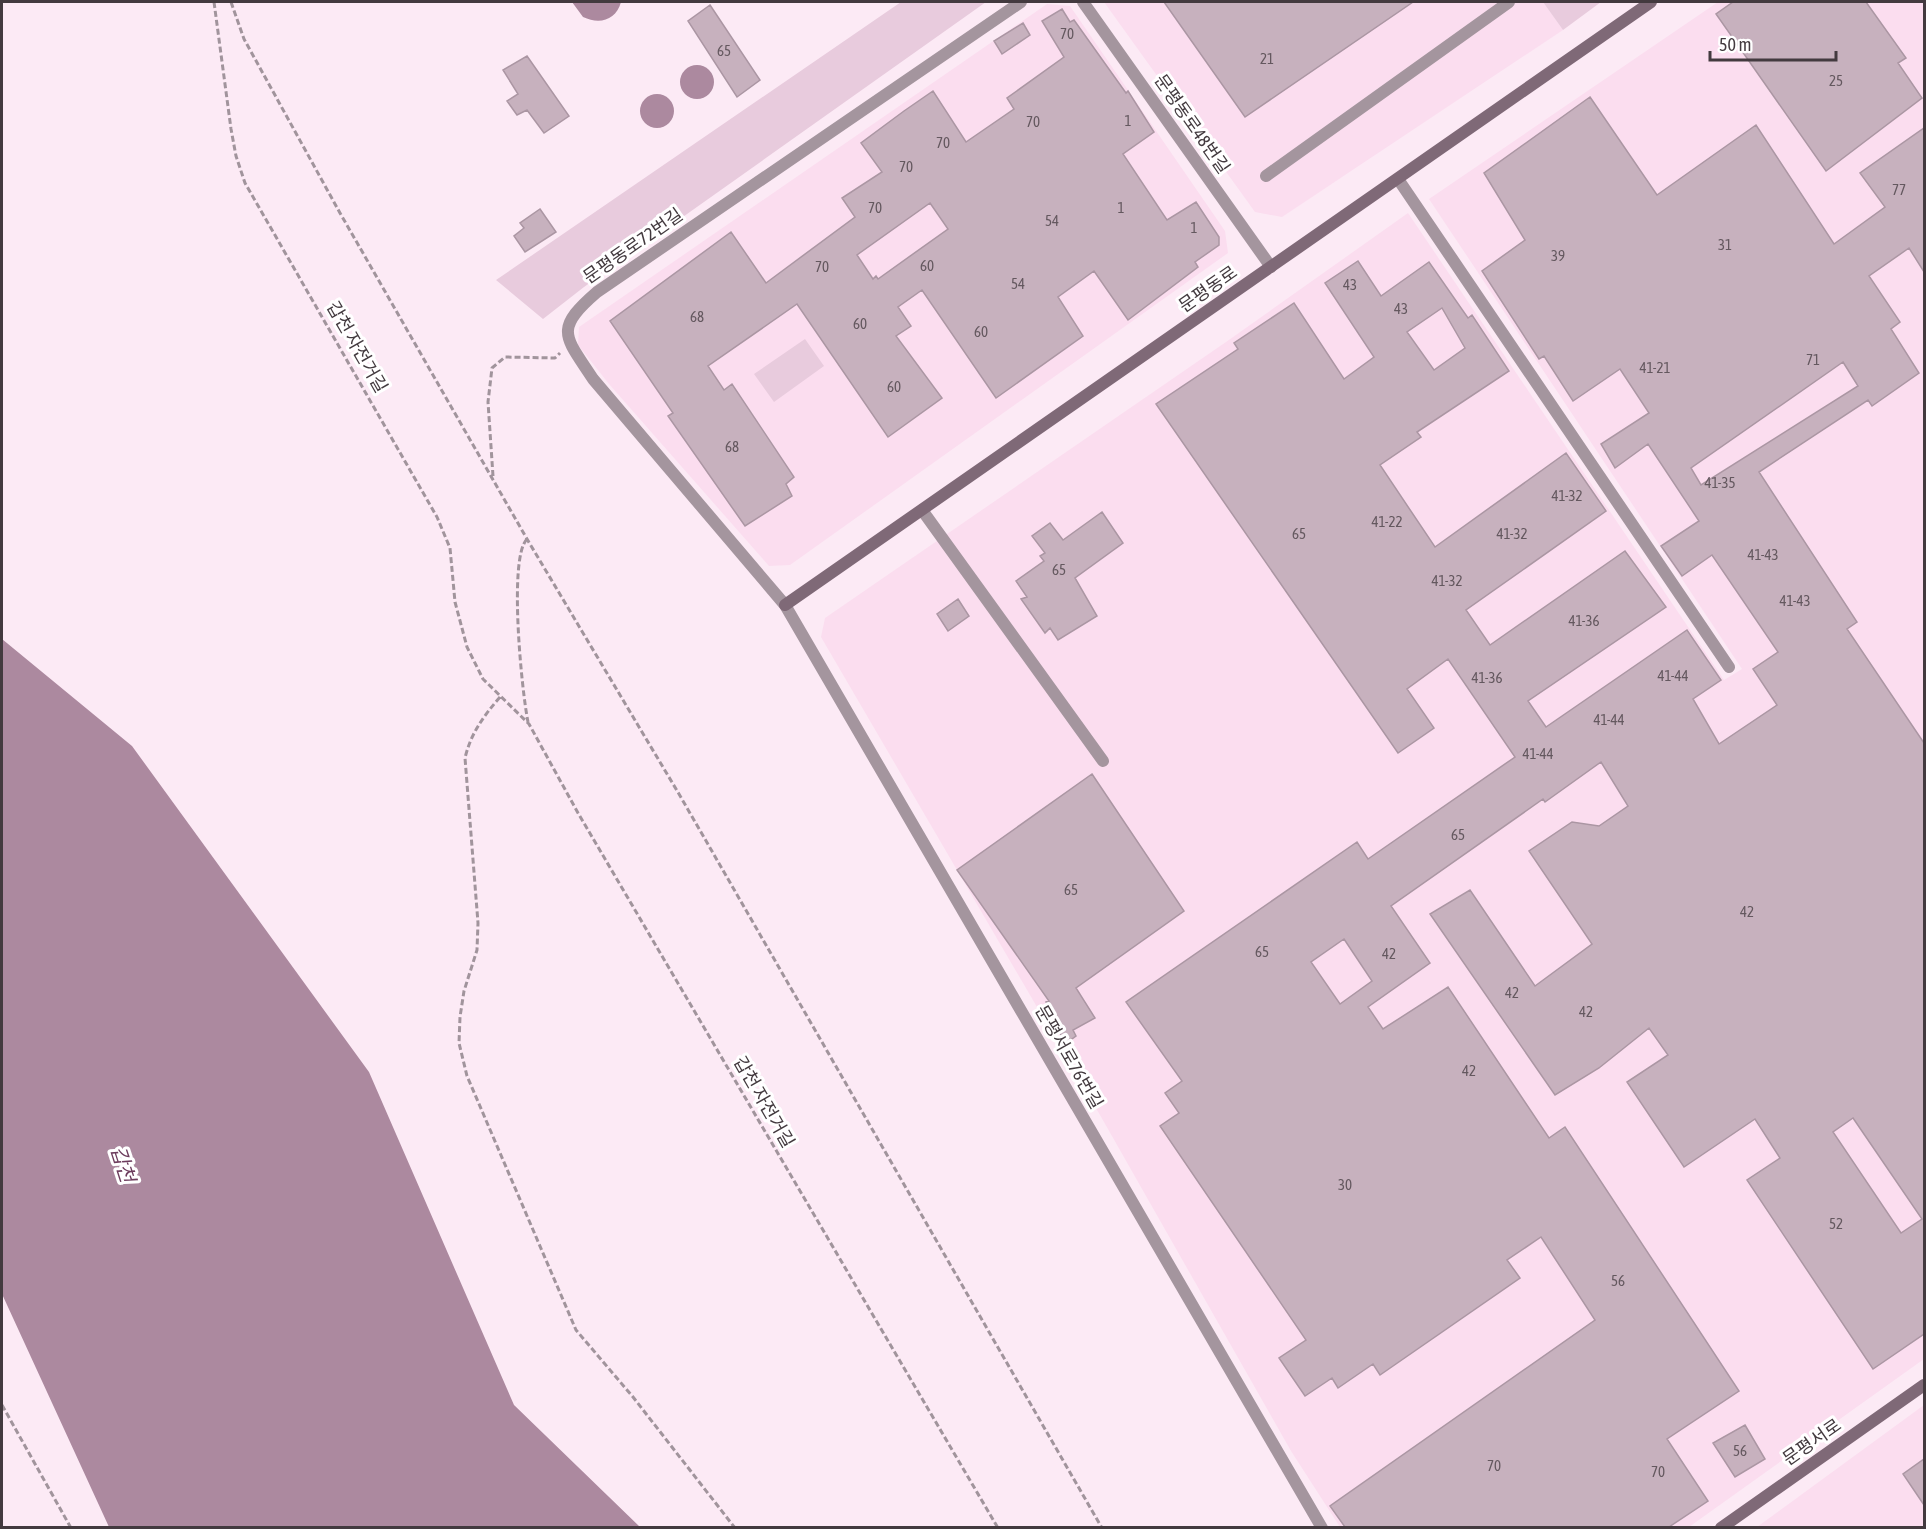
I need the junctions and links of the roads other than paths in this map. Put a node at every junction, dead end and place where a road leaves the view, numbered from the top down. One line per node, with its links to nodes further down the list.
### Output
1 (1022, 2): 9 (street, 문평동로72번길)
2 (1083, 2): 7 (street, 문평동로48번길)
3 (1509, 2): 5 (street)
4 (1652, 2): 6 (main road, 문평동로)
5 (1266, 176)
6 (1398, 179): 7 (main road, 문평동로); 10 (street)
7 (1271, 267): 8 (main road, 문평동로)
8 (922, 510): 9 (main road, 문평동로); 11 (street)
9 (785, 605): 13 (street, 문평서로76번길)
10 (1729, 667)
11 (1103, 761)
12 (1924, 1385): 14 (main road, 문평서로)
13 (1322, 1527)
14 (1721, 1527)

